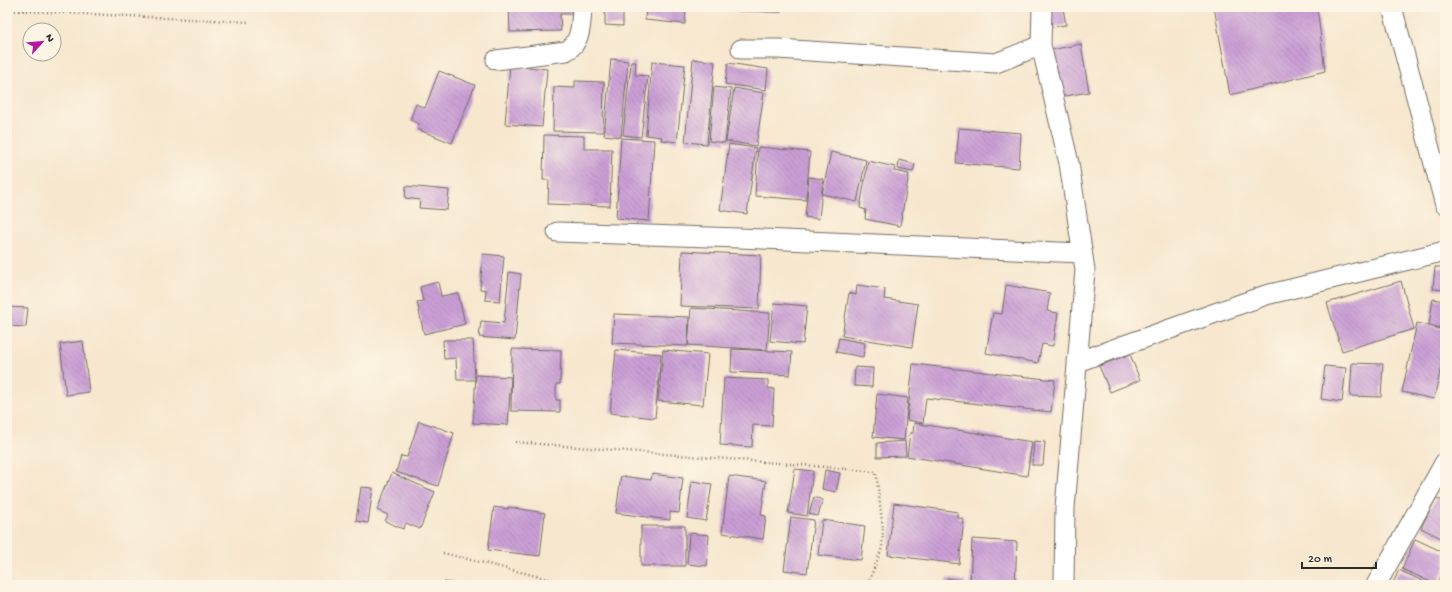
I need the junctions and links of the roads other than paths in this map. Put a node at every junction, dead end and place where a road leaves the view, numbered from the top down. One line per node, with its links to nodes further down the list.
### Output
1 (582, 7): 6 (street)
2 (1042, 7): 4 (street)
3 (1392, 7): 7 (street)
4 (1041, 45): 5 (street); 10 (street)
5 (741, 49)
6 (496, 60)
7 (1445, 205)
8 (557, 232): 10 (street)
9 (1445, 251): 11 (street)
10 (1082, 253): 11 (street)
11 (1077, 362): 13 (street)
12 (1445, 462): 14 (street)
13 (1064, 585)
14 (1376, 585)

